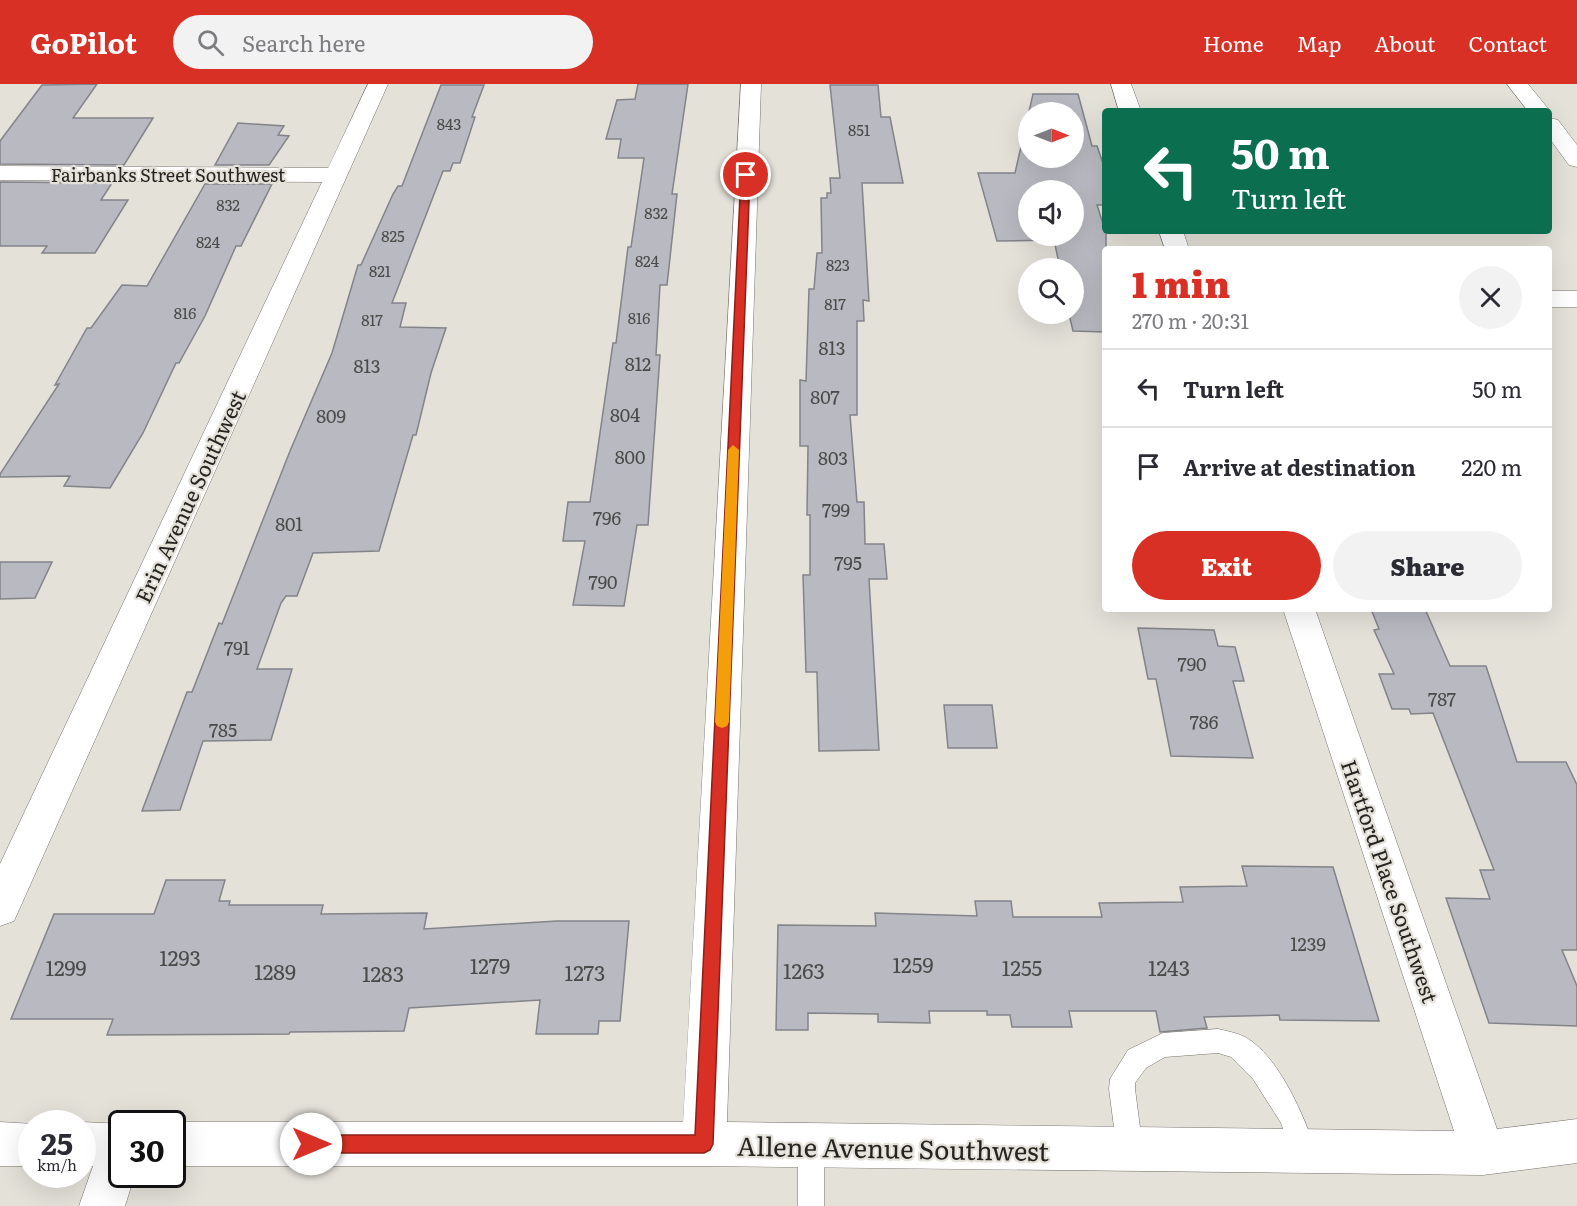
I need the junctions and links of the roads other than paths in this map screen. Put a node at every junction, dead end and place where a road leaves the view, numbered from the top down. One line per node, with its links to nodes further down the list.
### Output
1 (378, 84): 10 (street, Erin Avenue Southwest)
2 (751, 84): 19 (street)
3 (1121, 84): 5 (street)
4 (1517, 84): 6 (street)
5 (1129, 108)
6 (1537, 108)
7 (1552, 128): 8 (street)
8 (1577, 160)
9 (0, 173): 10 (street, Fairbanks Street Southwest)
10 (336, 175): 14 (street, Erin Avenue Southwest)
11 (1552, 299): 12 (street)
12 (1577, 299)
13 (1300, 612): 23 (street, Hartford Place Southwest)
14 (0, 907)
15 (1577, 1141): 23 (street, Allene Avenue Southwest)
16 (0, 1144): 17 (street)
17 (18, 1144)
18 (186, 1144): 19 (street, Allene Avenue Southwest)
19 (704, 1144): 20 (street, Allene Avenue Southwest)
20 (812, 1146): 21 (street, Allene Avenue Southwest); 26 (lane)
21 (1130, 1149): 22 (street, Allene Avenue Southwest); 22 (lane)
22 (1304, 1151): 23 (street, Allene Avenue Southwest)
23 (1483, 1153)
24 (108, 1188): 25 (street)
25 (102, 1206)
26 (811, 1206)

